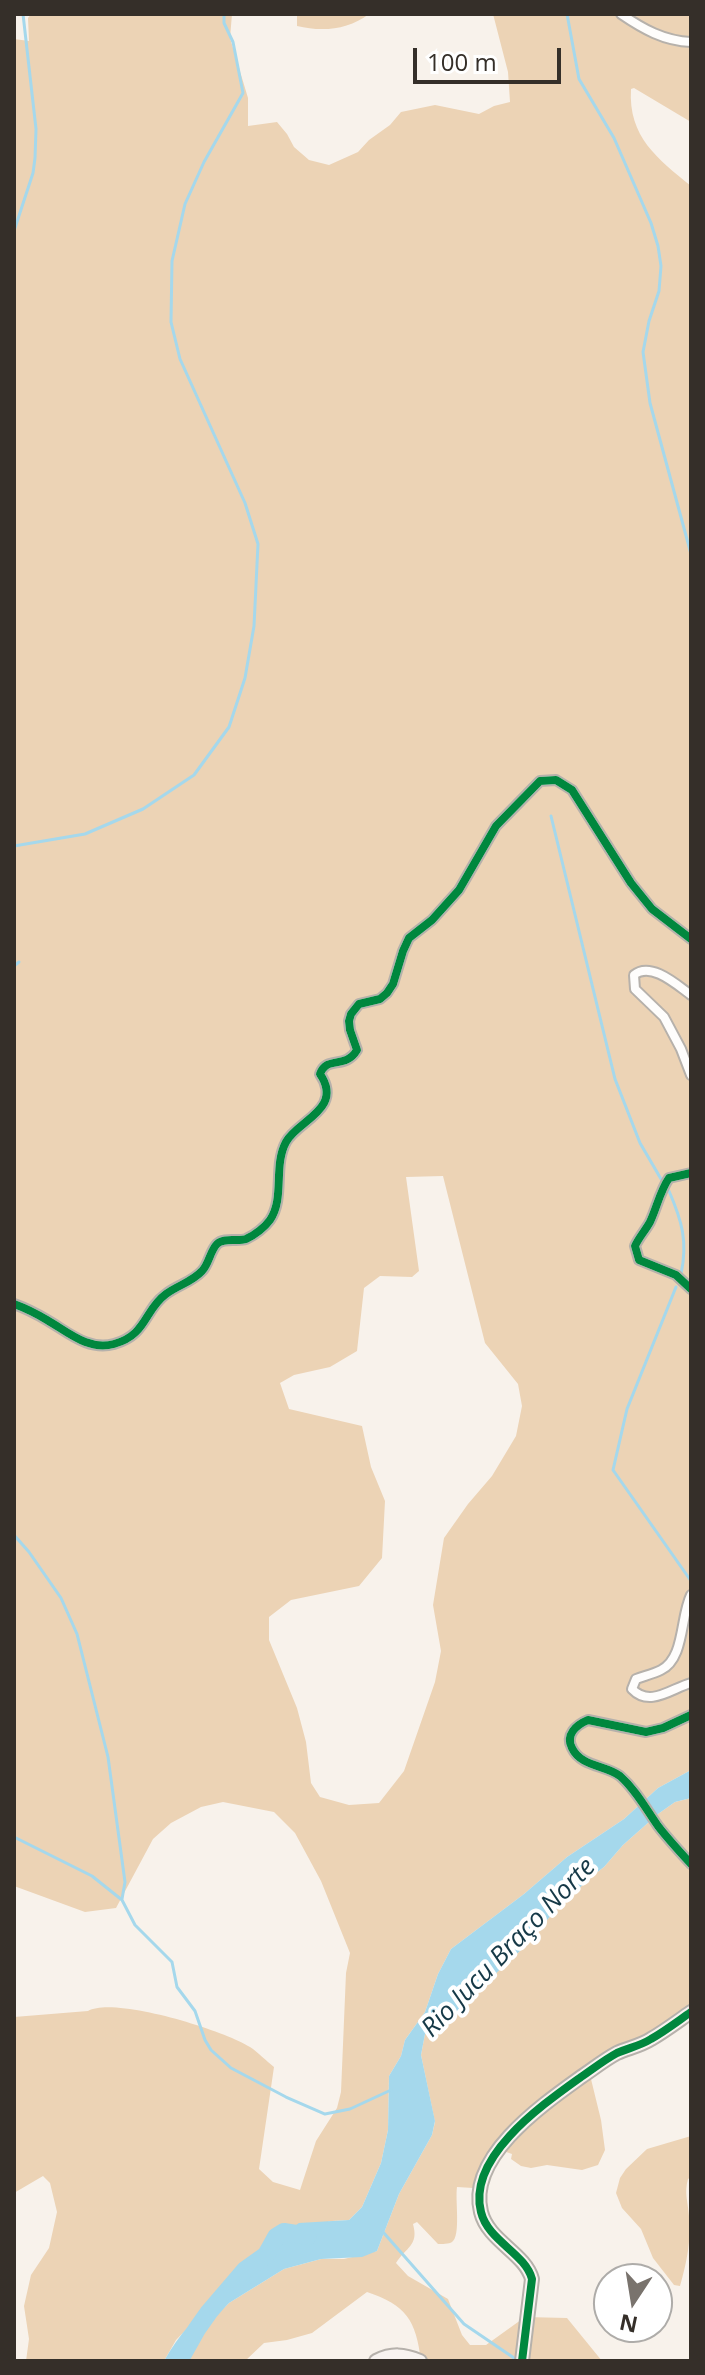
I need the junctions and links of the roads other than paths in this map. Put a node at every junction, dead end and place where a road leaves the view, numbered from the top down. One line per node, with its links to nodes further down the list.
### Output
1 (621, 14): 2 (street)
2 (691, 42)
3 (691, 939): 8 (street)
4 (691, 995): 5 (street)
5 (691, 1075)
6 (691, 1173): 7 (street)
7 (691, 1289)
8 (14, 1304)
9 (691, 1595): 10 (street)
10 (691, 1683)
11 (691, 1715): 12 (street)
12 (691, 1864)
13 (691, 2012): 16 (street)
14 (376, 2361): 15 (street)
15 (420, 2361)
16 (522, 2361)

